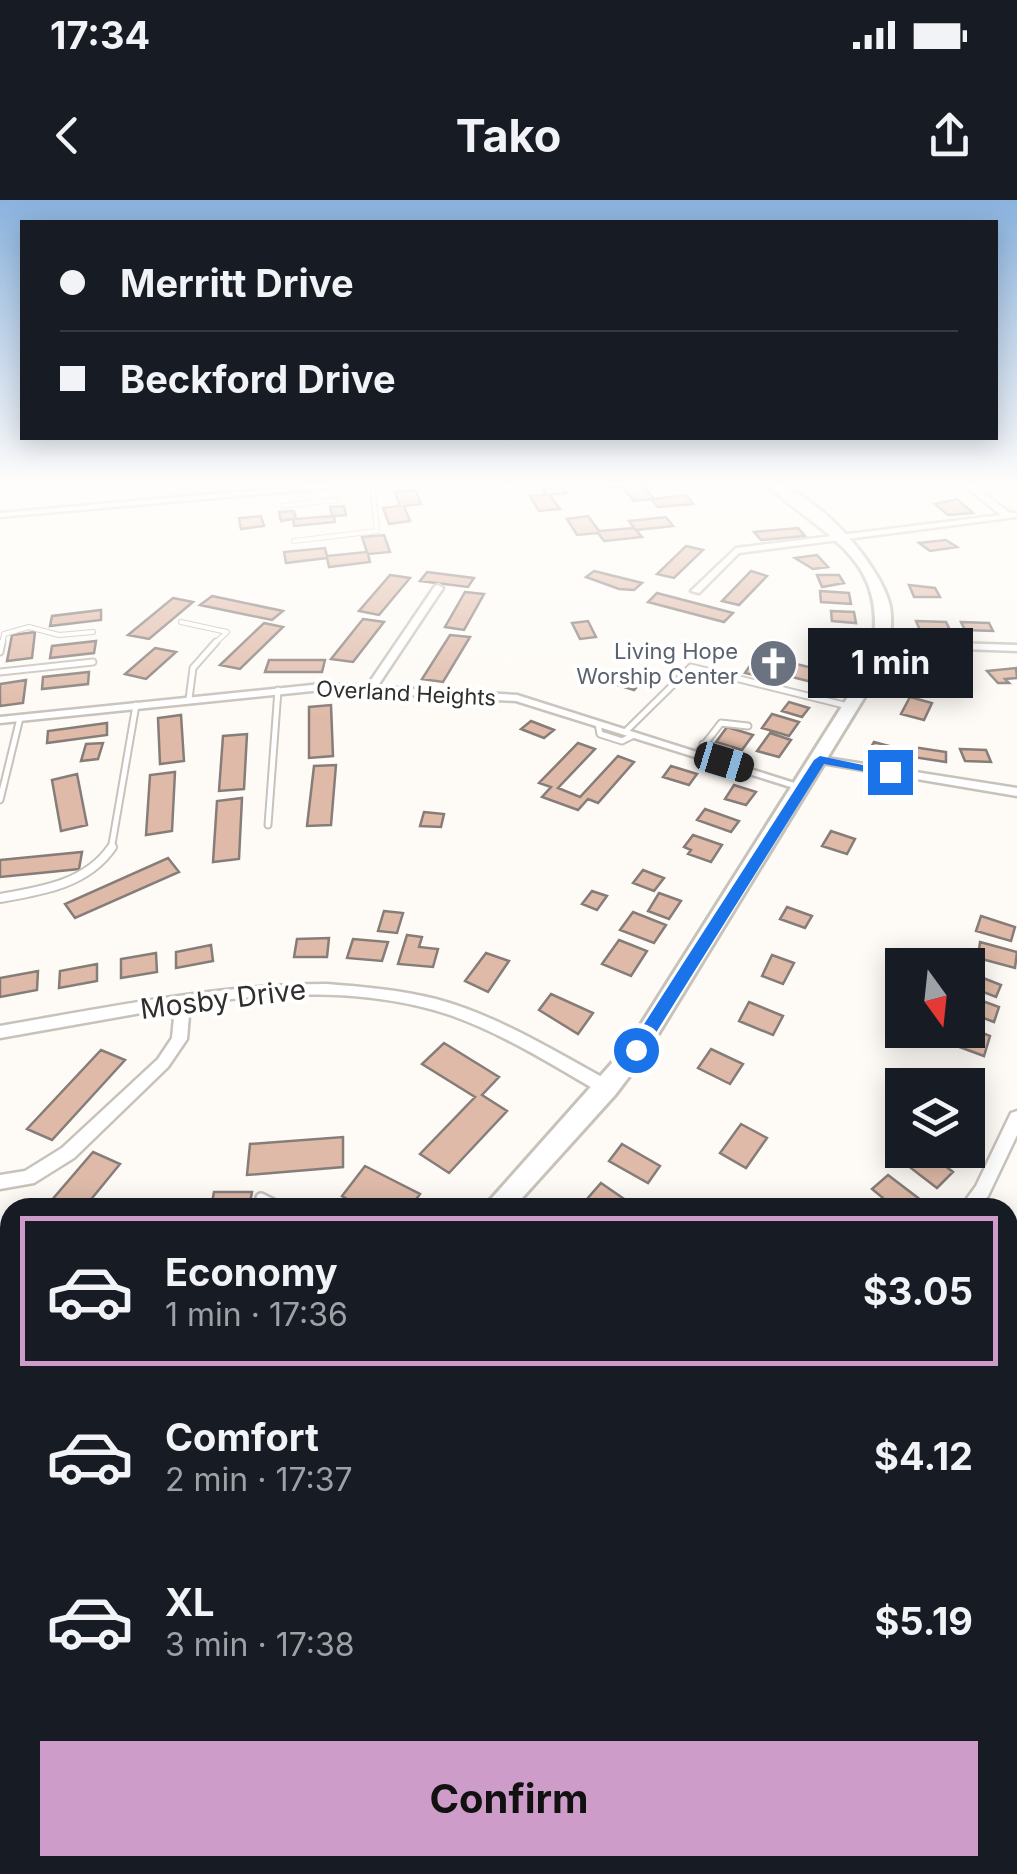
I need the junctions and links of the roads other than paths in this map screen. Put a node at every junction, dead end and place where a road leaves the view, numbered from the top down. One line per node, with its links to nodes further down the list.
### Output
1 (726, 561): 4 (street)
2 (860, 561): 7 (main road)
3 (438, 588): 13 (street)
4 (696, 591)
5 (181, 622): 14 (lane)
6 (93, 632): 9 (lane)
7 (884, 644): 8 (street); 16 (main road)
8 (1017, 648)
9 (0, 652)
10 (93, 662): 11 (lane)
11 (0, 672)
12 (278, 690): 13 (street, Overland Heights); 14 (street, Overland Heights); 26 (lane)
13 (370, 690): 20 (street, Overland Heights)
14 (190, 699): 15 (street, Overland Heights)
15 (136, 705): 17 (street, Overland Heights); 27 (lane)
16 (853, 707): 20 (lane); 22 (main road)
17 (20, 718): 18 (street, Overland Heights); 25 (lane)
18 (0, 720)
19 (748, 726): 21 (lane)
20 (630, 734): 21 (street, Overland Heights)
21 (700, 749): 23 (street, Overland Heights)
22 (820, 760): 23 (main road); 24 (street)
23 (800, 786): 30 (main road)
24 (1017, 792)
25 (0, 800)
26 (268, 825)
27 (0, 898)
28 (183, 1002): 29 (street, Mosby Drive); 30 (street, Mosby Drive); 32 (street)
29 (0, 1032)
30 (607, 1088): 33 (main road)
31 (1017, 1118): 34 (street)
32 (0, 1182)
33 (505, 1198)
34 (976, 1198)

